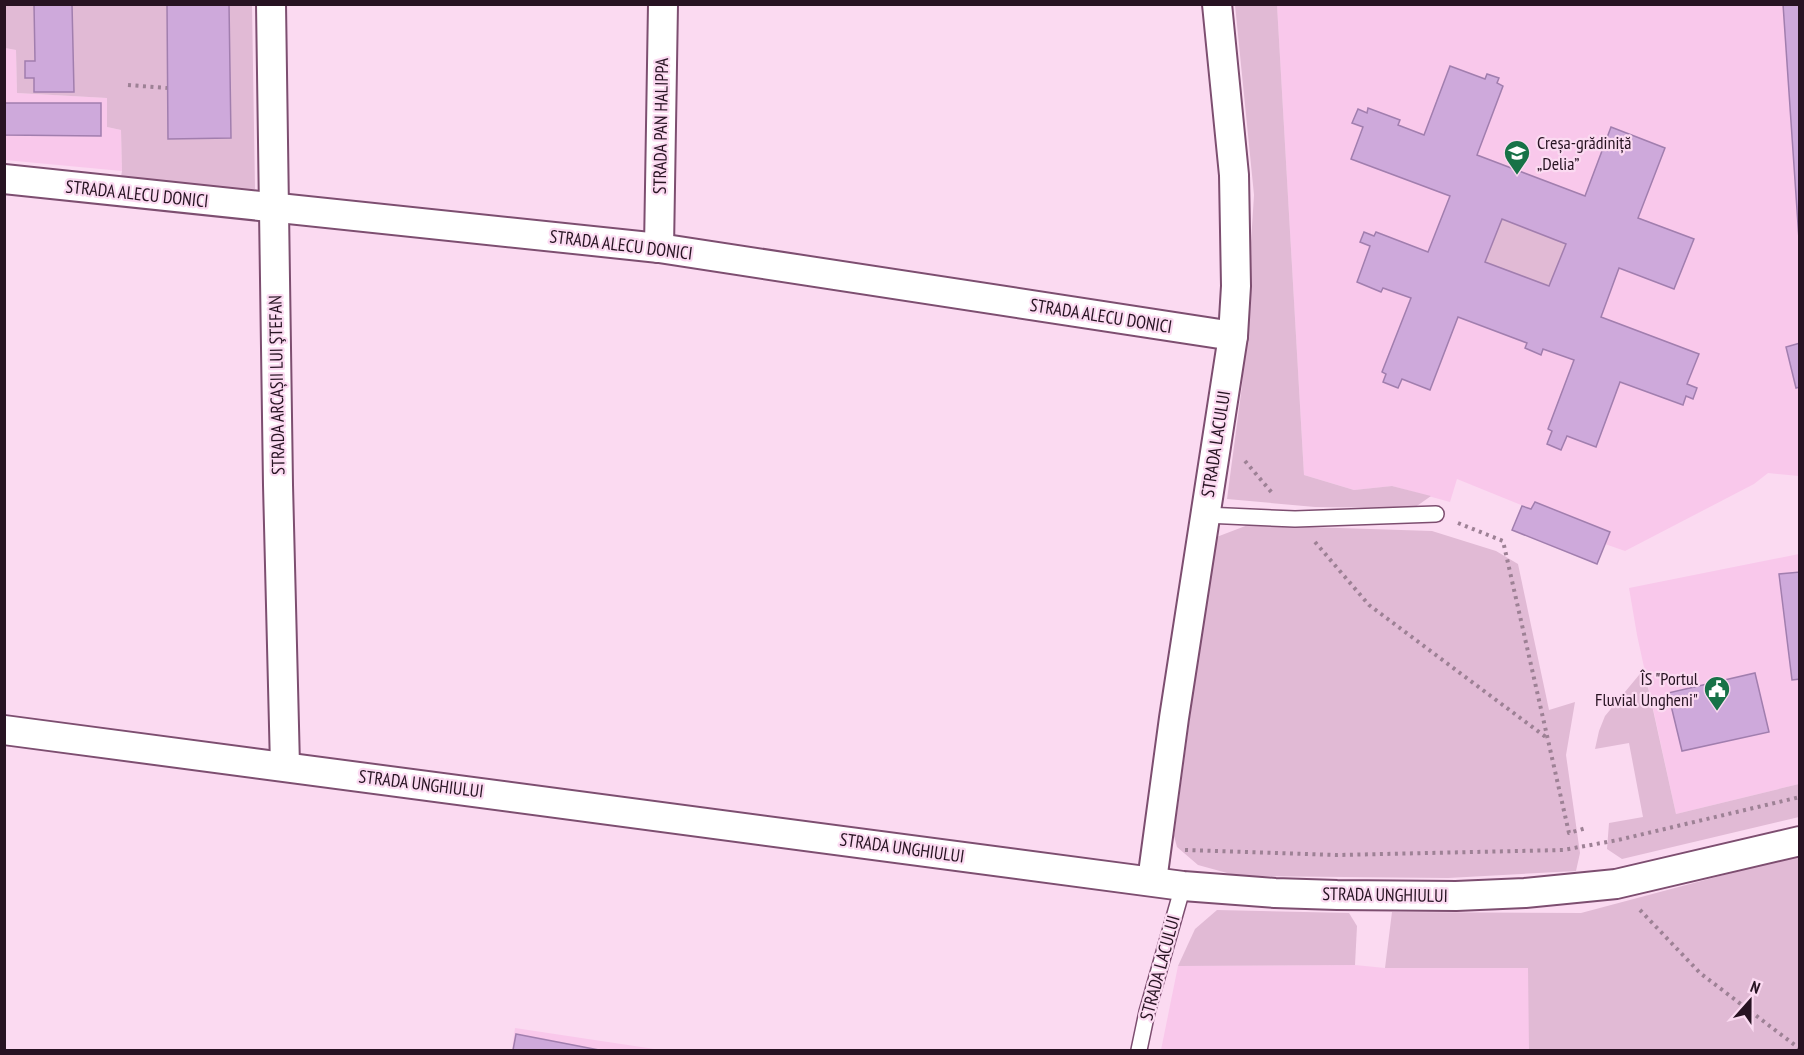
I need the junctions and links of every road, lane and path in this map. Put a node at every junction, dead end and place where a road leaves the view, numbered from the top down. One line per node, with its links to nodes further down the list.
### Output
1 (271, 4): 7 (street, STRADA ARCAȘII LUI ŞTEFAN)
2 (663, 4): 8 (street, STRADA PAN HALIPPA)
3 (1217, 4): 9 (street, STRADA LACULUI)
4 (128, 86): 5 (path)
5 (167, 88)
6 (4, 179): 7 (street, STRADA ALECU DONICI)
7 (274, 207): 8 (street, STRADA ALECU DONICI); 16 (street, STRADA ARCAȘII LUI ŞTEFAN)
8 (659, 248): 9 (street, STRADA ALECU DONICI)
9 (1233, 336): 10 (street, STRADA LACULUI)
10 (1219, 430): 12 (street, STRADA LACULUI); 13 (path)
11 (1436, 514): 13 (lane); 15 (path)
12 (1205, 515): 13 (lane); 20 (street, STRADA LACULUI)
13 (1295, 519): 15 (path)
14 (4, 730): 16 (street, STRADA UNGHIULUI)
15 (1547, 738): 18 (path)
16 (285, 766): 21 (street, STRADA UNGHIULUI)
17 (1800, 797): 20 (path)
18 (1586, 828)
19 (1800, 841): 22 (street, STRADA UNGHIULUI)
20 (1155, 850): 21 (street, STRADA LACULUI)
21 (1152, 881): 23 (street, STRADA UNGHIULUI)
22 (1616, 884): 23 (street, STRADA UNGHIULUI); 24 (path)
23 (1183, 886): 25 (lane, STRADA LACULUI)
24 (1800, 1049)
25 (1139, 1050)

